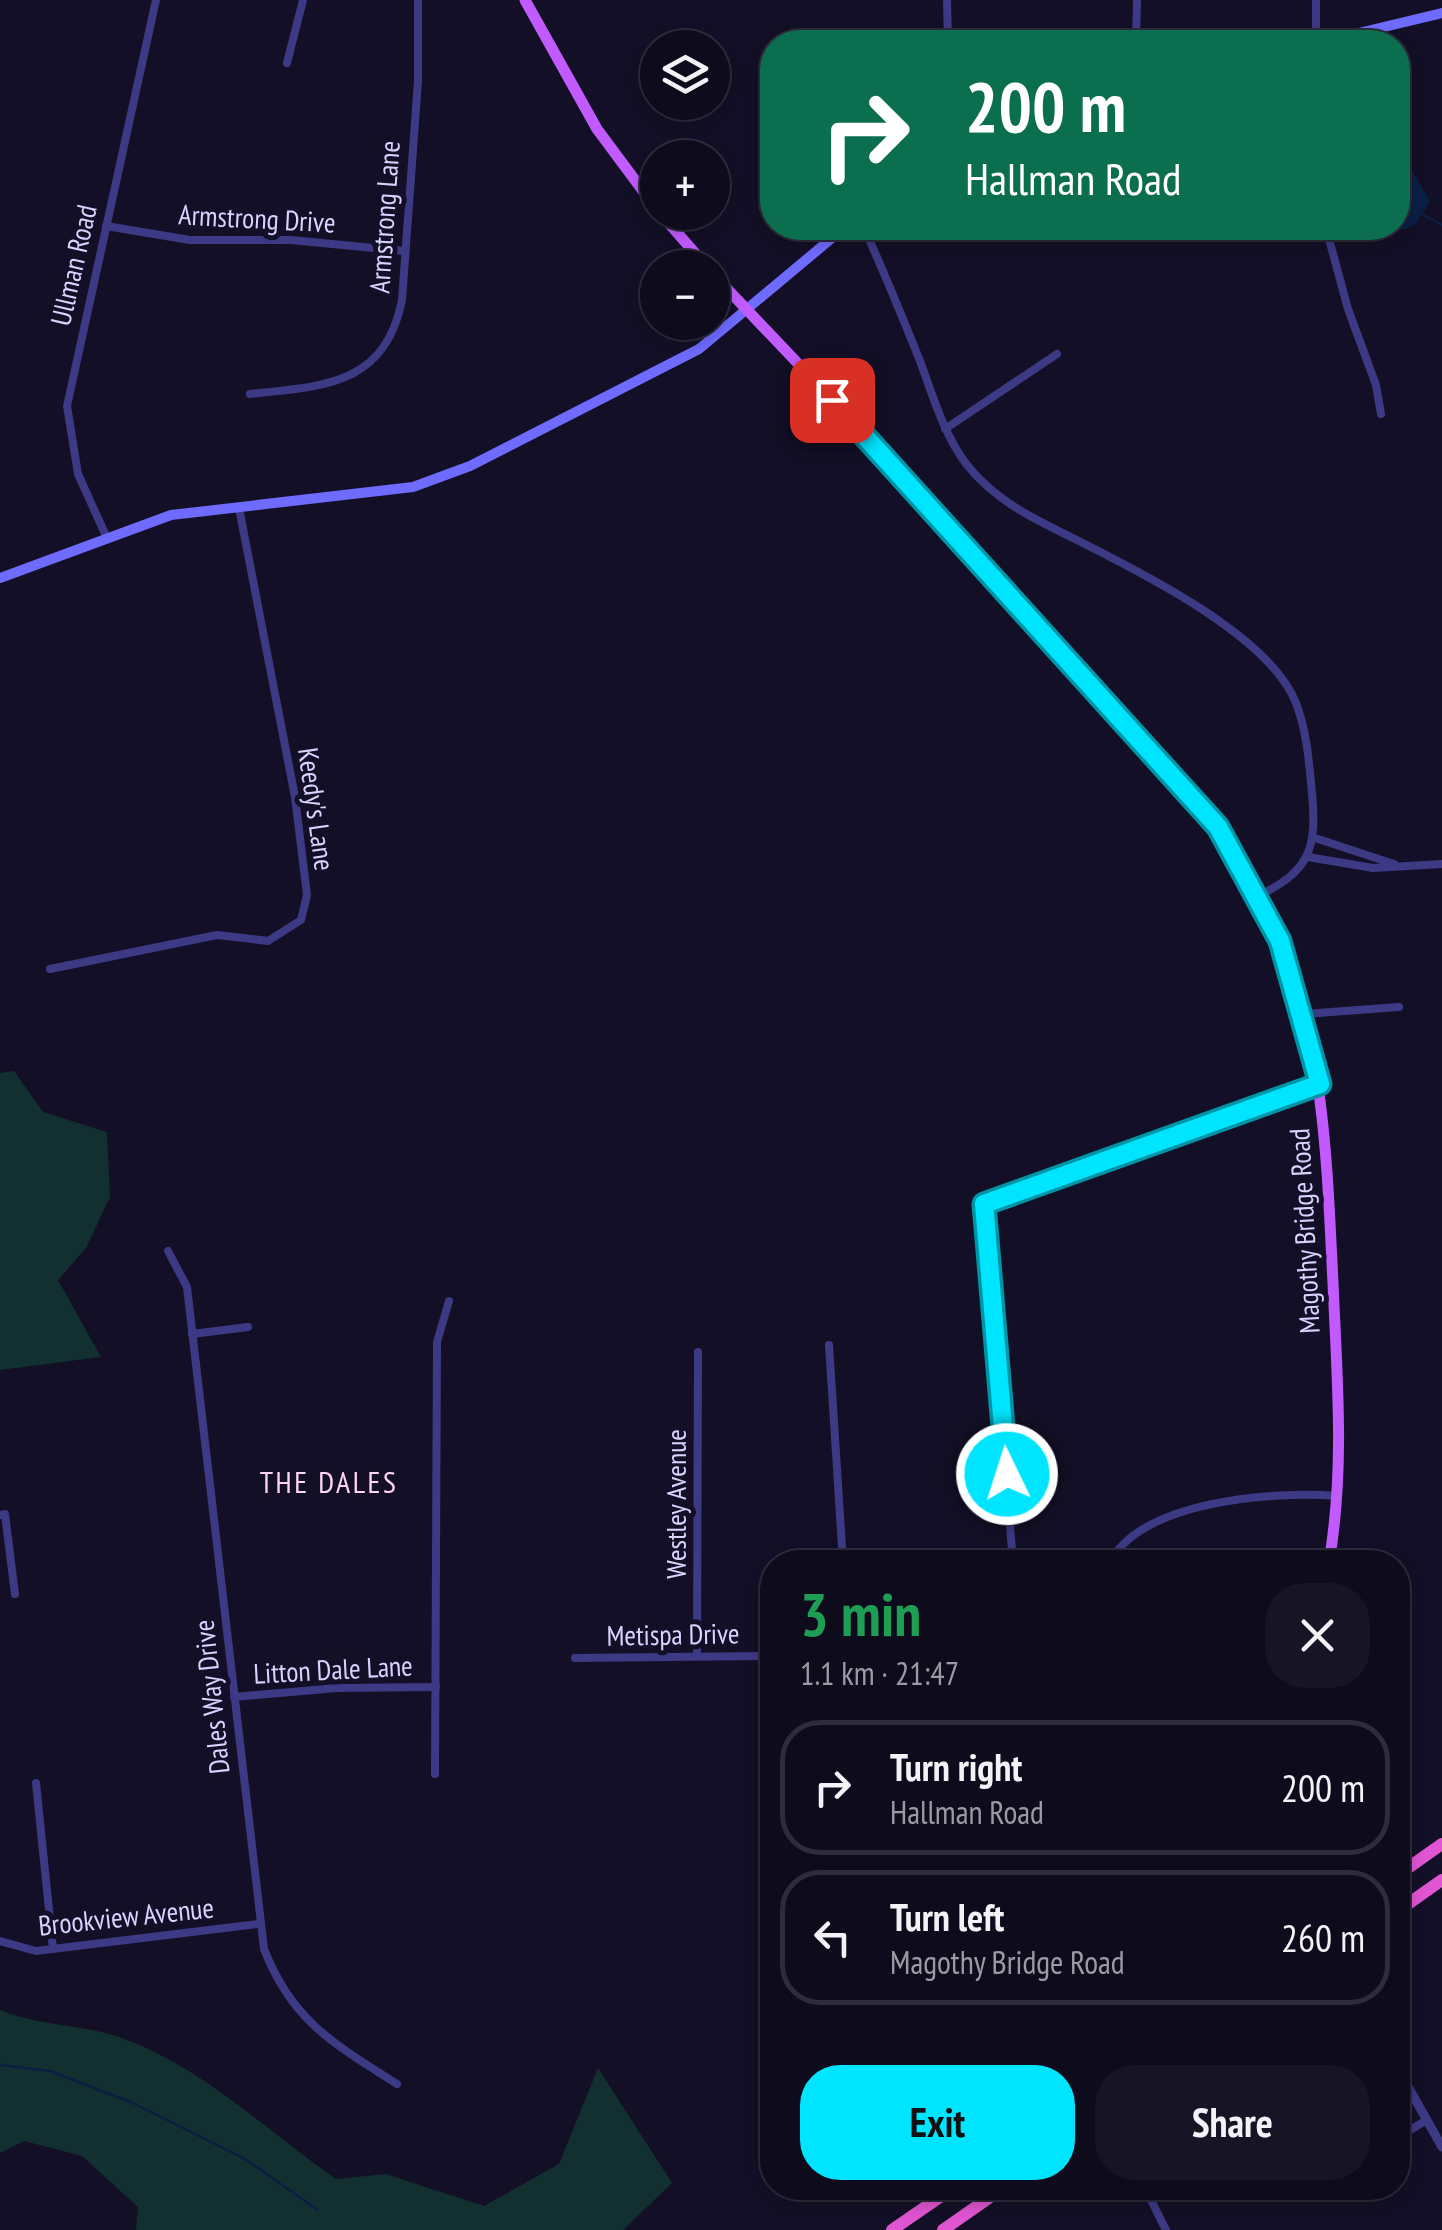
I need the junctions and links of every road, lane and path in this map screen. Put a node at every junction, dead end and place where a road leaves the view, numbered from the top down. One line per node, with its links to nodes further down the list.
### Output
1 (156, 0): 15 (street, Ullman Road)
2 (304, 0): 13 (street)
3 (418, 0): 20 (street, Armstrong Lane)
4 (525, 0): 14 (main road, Magothy Bridge Road)
5 (947, 0): 9 (street)
6 (1137, 0): 10 (street)
7 (1316, 0): 11 (street)
8 (1442, 12): 12 (main road)
9 (948, 30)
10 (1136, 30)
11 (1318, 30)
12 (1368, 30)
13 (287, 63)
14 (640, 186)
15 (106, 226): 20 (street, Armstrong Drive); 29 (street, Ullman Road)
16 (674, 230): 21 (main road, Magothy Bridge Road)
17 (830, 240): 23 (main road)
18 (869, 240): 27 (street)
19 (1329, 240): 26 (street)
20 (406, 250): 25 (street, Armstrong Lane)
21 (692, 250)
22 (730, 291): 23 (main road, Magothy Bridge Road)
23 (748, 310): 28 (main road); 35 (main road, Magothy Bridge Road)
24 (1057, 354): 27 (street)
25 (250, 394)
26 (1380, 414)
27 (946, 429): 31 (street)
28 (240, 508): 29 (main road); 36 (street, Keedy's Lane)
29 (106, 536): 30 (main road)
30 (0, 578)
31 (1312, 837): 32 (street); 34 (street)
32 (1308, 857): 34 (street); 35 (street)
33 (1442, 864): 34 (street)
34 (1399, 865)
35 (1258, 896): 38 (main road, Magothy Bridge Road)
36 (50, 969)
37 (1399, 1006): 38 (street)
38 (1304, 1014): 39 (main road, Magothy Bridge Road)
39 (1320, 1084): 46 (main road, Magothy Bridge Road); 49 (street)
40 (168, 1251): 43 (street, Dales Way Drive)
41 (450, 1301): 56 (street, Litton Dale Lane)
42 (248, 1328): 43 (street)
43 (192, 1334): 57 (street, Dales Way Drive)
44 (830, 1345): 48 (street)
45 (698, 1352): 53 (street, Westley Avenue)
46 (1338, 1496): 50 (street); 51 (main road, Magothy Bridge Road)
47 (2, 1515): 52 (street)
48 (842, 1550)
49 (1012, 1550)
50 (1120, 1550)
51 (1331, 1550)
52 (14, 1594)
53 (697, 1656): 54 (street, Metispa Drive); 55 (street, Metispa Drive)
54 (760, 1656)
55 (574, 1658)
56 (436, 1687): 57 (street, Litton Dale Lane); 58 (street, Litton Dale Lane)
57 (234, 1697): 64 (street, Dales Way Drive)
58 (435, 1774)
59 (36, 1783): 66 (street)
60 (1442, 1844): 61 (highway)
61 (1410, 1867)
62 (1442, 1880): 63 (highway)
63 (1410, 1903)
64 (258, 1924): 66 (street, Brookview Avenue); 67 (street, Dales Way Drive)
65 (0, 1941): 66 (street, Brookview Avenue)
66 (53, 1948)
67 (397, 2084)
68 (1410, 2090): 69 (street)
69 (1427, 2120): 70 (street); 71 (street)
70 (1410, 2130)
71 (1442, 2148)
72 (935, 2200): 75 (highway)
73 (986, 2200): 76 (highway)
74 (1151, 2200): 77 (street)
75 (892, 2230)
76 (943, 2230)
77 (1166, 2230)

